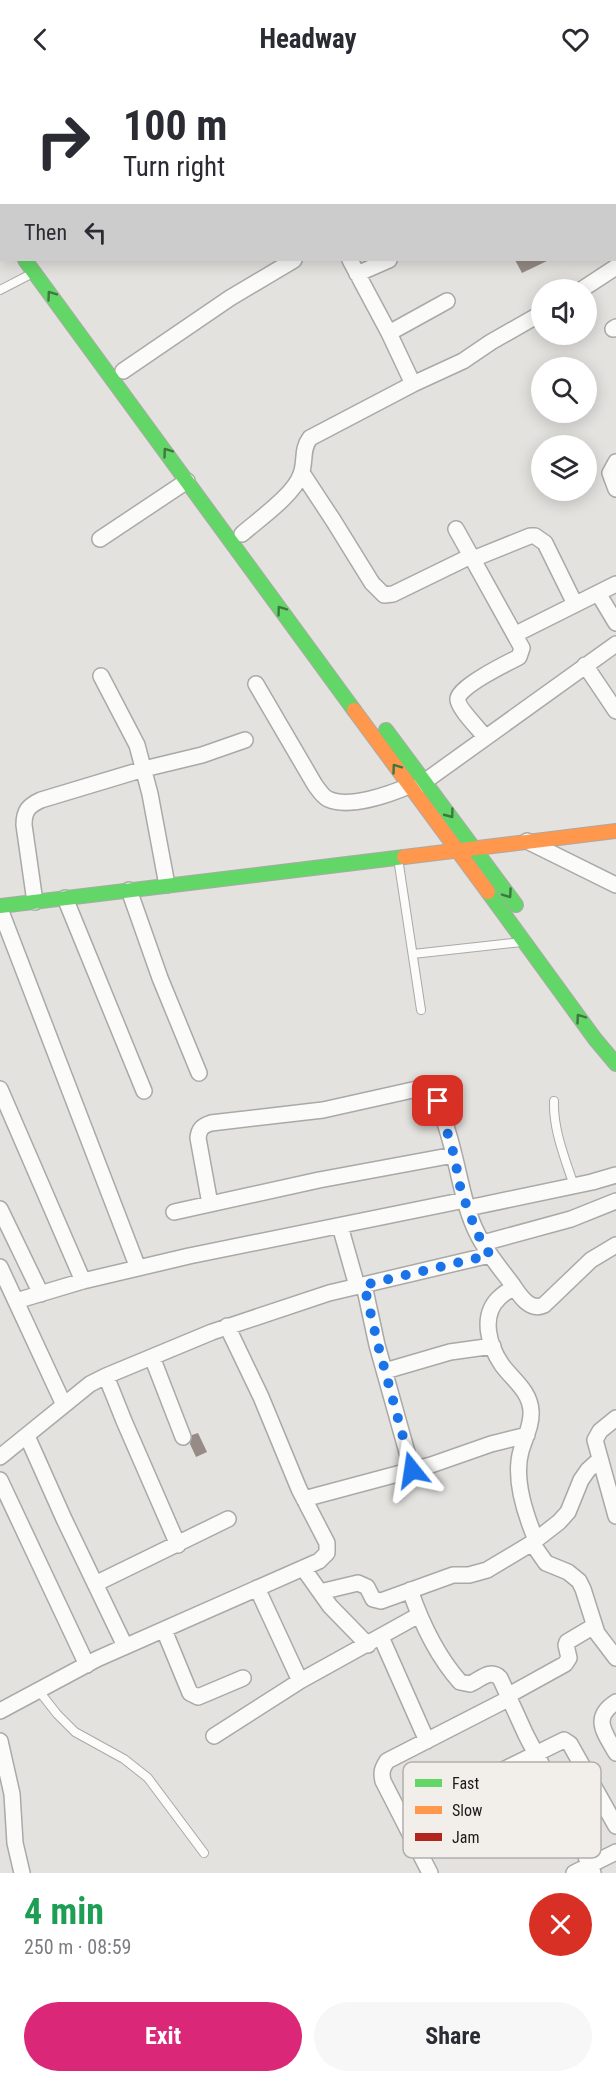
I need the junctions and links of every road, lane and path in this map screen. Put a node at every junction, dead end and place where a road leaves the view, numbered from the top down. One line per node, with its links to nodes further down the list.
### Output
1 (26, 261): 6 (street)
2 (292, 261): 14 (street)
3 (350, 261): 7 (street)
4 (387, 261): 7 (street)
5 (616, 267): 9 (street)
6 (34, 272): 10 (lane); 18 (street, one-way to 6)
7 (357, 274): 13 (street)
8 (55, 278): 14 (street)
9 (597, 279)
10 (0, 290)
11 (447, 301): 13 (street)
12 (531, 319): 15 (street)
13 (389, 333): 15 (street)
14 (123, 371): 21 (street)
15 (413, 384): 17 (street)
16 (616, 462): 19 (street)
17 (302, 473): 21 (street); 23 (street)
18 (187, 481): 22 (street); 39 (street, one-way to 18)
19 (616, 489)
20 (456, 529): 23 (street)
21 (242, 534): 31 (street)
22 (100, 539)
23 (472, 558): 26 (street); 28 (street)
24 (616, 584): 25 (street)
25 (598, 593): 26 (street); 27 (street)
26 (575, 604): 28 (street)
27 (616, 623)
28 (516, 633): 36 (street)
29 (616, 644): 30 (street)
30 (585, 665): 34 (street); 36 (street)
31 (340, 668)
32 (101, 675): 38 (street)
33 (255, 684): 39 (street)
34 (616, 711)
35 (375, 715): 39 (street)
36 (485, 736): 39 (street)
37 (245, 740): 38 (street)
38 (144, 769): 45 (street); 49 (street)
39 (415, 786): 42 (street, one-way to 42); 43 (street)
40 (616, 831): 41 (street)
41 (526, 841): 42 (street); 46 (street)
42 (474, 847): 43 (street); 51 (street, one-way to 51)
43 (455, 849): 44 (street); 52 (street)
44 (398, 856): 45 (street); 53 (lane)
45 (167, 885): 47 (street)
46 (616, 885)
47 (129, 890): 48 (street); 58 (street)
48 (64, 898): 49 (street); 60 (street)
49 (35, 902): 50 (street)
50 (0, 908): 74 (street)
51 (522, 915)
52 (524, 941): 53 (lane); 57 (street, one-way to 52)
53 (413, 954): 55 (lane)
54 (550, 954): 56 (street)
55 (421, 1010)
56 (616, 1044)
57 (616, 1064)
58 (199, 1073)
59 (0, 1089): 75 (street)
60 (144, 1091)
61 (554, 1101): 64 (lane)
62 (454, 1155): 66 (street); 66 (street); 67 (street)
63 (616, 1175): 64 (street)
64 (574, 1186): 67 (street)
65 (616, 1202): 72 (street)
66 (210, 1204): 69 (street)
67 (466, 1204): 70 (street); 72 (street)
68 (0, 1209): 78 (street)
69 (174, 1212)
70 (340, 1226): 74 (street); 76 (street)
71 (616, 1245): 77 (street)
72 (486, 1249): 76 (street); 77 (street)
73 (0, 1267): 79 (street)
74 (138, 1268): 75 (street)
75 (83, 1281): 78 (street)
76 (360, 1286): 80 (street); 83 (street)
77 (514, 1287): 81 (street)
78 (40, 1294): 79 (street)
79 (16, 1301): 85 (street)
80 (227, 1326): 82 (street); 94 (street)
81 (493, 1346): 83 (street); 87 (street)
82 (152, 1357): 84 (street); 89 (street)
83 (385, 1371): 92 (street)
84 (106, 1376): 85 (street); 98 (street)
85 (64, 1405): 88 (street)
86 (616, 1418): 91 (street)
87 (527, 1435): 92 (street); 97 (street)
88 (27, 1436): 90 (street); 100 (street)
89 (183, 1437)
90 (1, 1452)
91 (599, 1460): 95 (street); 97 (street)
92 (412, 1470): 94 (street)
93 (0, 1480): 110 (street)
94 (304, 1498): 99 (street)
95 (616, 1516)
96 (228, 1520): 98 (street)
97 (534, 1541): 102 (street); 105 (street)
98 (178, 1545): 100 (street)
99 (303, 1568): 101 (street); 103 (street)
100 (95, 1584): 108 (street)
101 (257, 1588): 106 (street); 112 (street)
102 (410, 1590): 103 (street); 104 (street)
103 (320, 1592): 107 (street)
104 (419, 1615): 107 (street); 114 (street)
105 (594, 1626): 109 (street); 114 (street)
106 (164, 1630): 108 (street); 111 (street)
107 (374, 1641): 112 (street); 119 (street)
108 (125, 1647): 110 (street)
109 (616, 1658)
110 (87, 1665): 113 (street)
111 (243, 1678)
112 (300, 1681): 117 (street)
113 (39, 1691): 116 (street); 129 (lane)
114 (508, 1698): 119 (street); 120 (street)
115 (616, 1702): 121 (street)
116 (0, 1711)
117 (213, 1736)
118 (0, 1741): 132 (street)
119 (428, 1741): 126 (street)
120 (537, 1754): 122 (street); 123 (street); 124 (street)
121 (616, 1754)
122 (520, 1762)
123 (541, 1762)
124 (580, 1762)
125 (601, 1799): 127 (street)
126 (403, 1819)
127 (616, 1826)
128 (616, 1852): 131 (street)
129 (204, 1853)
130 (422, 1858): 133 (street)
131 (592, 1869): 134 (street)
132 (22, 1873)
133 (430, 1873)
134 (574, 1873)

